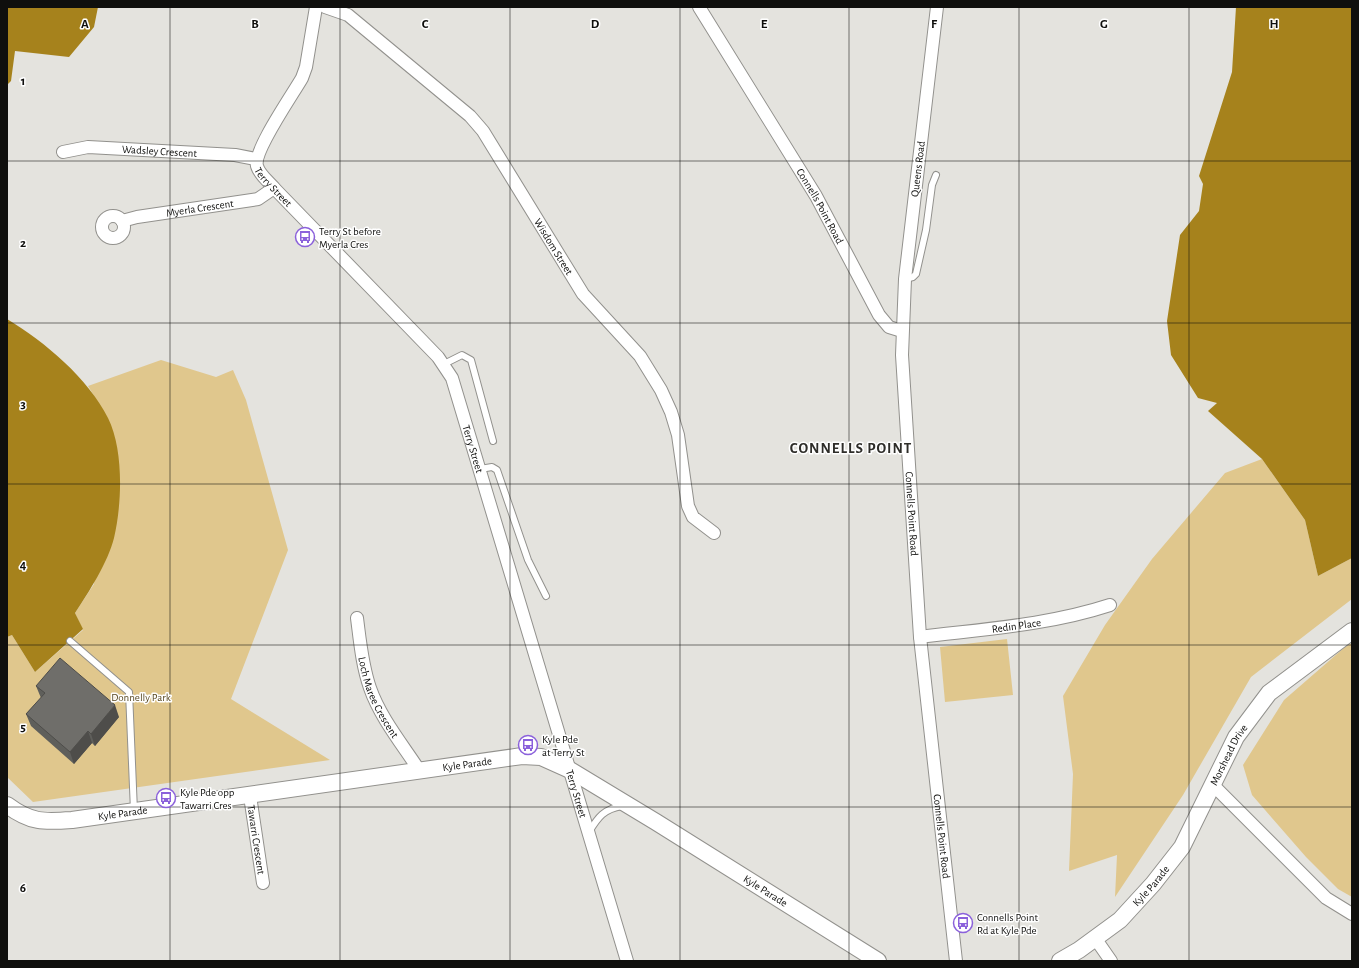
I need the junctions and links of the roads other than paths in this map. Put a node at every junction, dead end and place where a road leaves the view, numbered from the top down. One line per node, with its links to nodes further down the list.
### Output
1 (316, 7): 6 (street, Terry Street)
2 (325, 7): 15 (street, Wisdom Street)
3 (699, 7): 11 (street, Connells Point Road)
4 (937, 7): 10 (street, Queens Road)
5 (63, 152): 6 (street, Wadsley Crescent)
6 (256, 159): 8 (street, Terry Street)
7 (936, 175): 10 (lane)
8 (274, 188): 9 (street, Myerla Crescent); 12 (street, Terry Street)
9 (122, 221)
10 (905, 279): 11 (street, Queens Road)
11 (902, 331): 20 (street, Connells Point Road)
12 (444, 364): 13 (lane); 14 (street, Terry Street)
13 (493, 441)
14 (480, 469): 16 (lane); 23 (street, Terry Street)
15 (714, 533)
16 (546, 596)
17 (1110, 605): 20 (street, Redin Place)
18 (357, 618): 22 (street, Loch Maree Crescent)
19 (1352, 631): 24 (street, Morshead Drive)
20 (920, 637): 35 (street, Connells Point Road)
21 (70, 641): 28 (lane)
22 (418, 770): 23 (street, Kyle Parade); 25 (street, Kyle Parade)
23 (570, 770): 26 (street, Kyle Parade); 29 (street, Terry Street)
24 (1212, 784): 31 (street, Morshead Drive); 32 (street, Kyle Parade)
25 (250, 796): 28 (street, Kyle Parade); 30 (street, Tawarri Crescent)
26 (628, 804): 29 (lane); 34 (street, Kyle Parade)
27 (7, 805): 28 (street, Kyle Parade)
28 (134, 811)
29 (589, 832): 33 (street, Terry Street)
30 (263, 883)
31 (1352, 914)
32 (1095, 938): 36 (street, Kyle Parade); 37 (street)
33 (628, 961)
34 (878, 961)
35 (956, 961)
36 (1060, 961)
37 (1111, 961)

